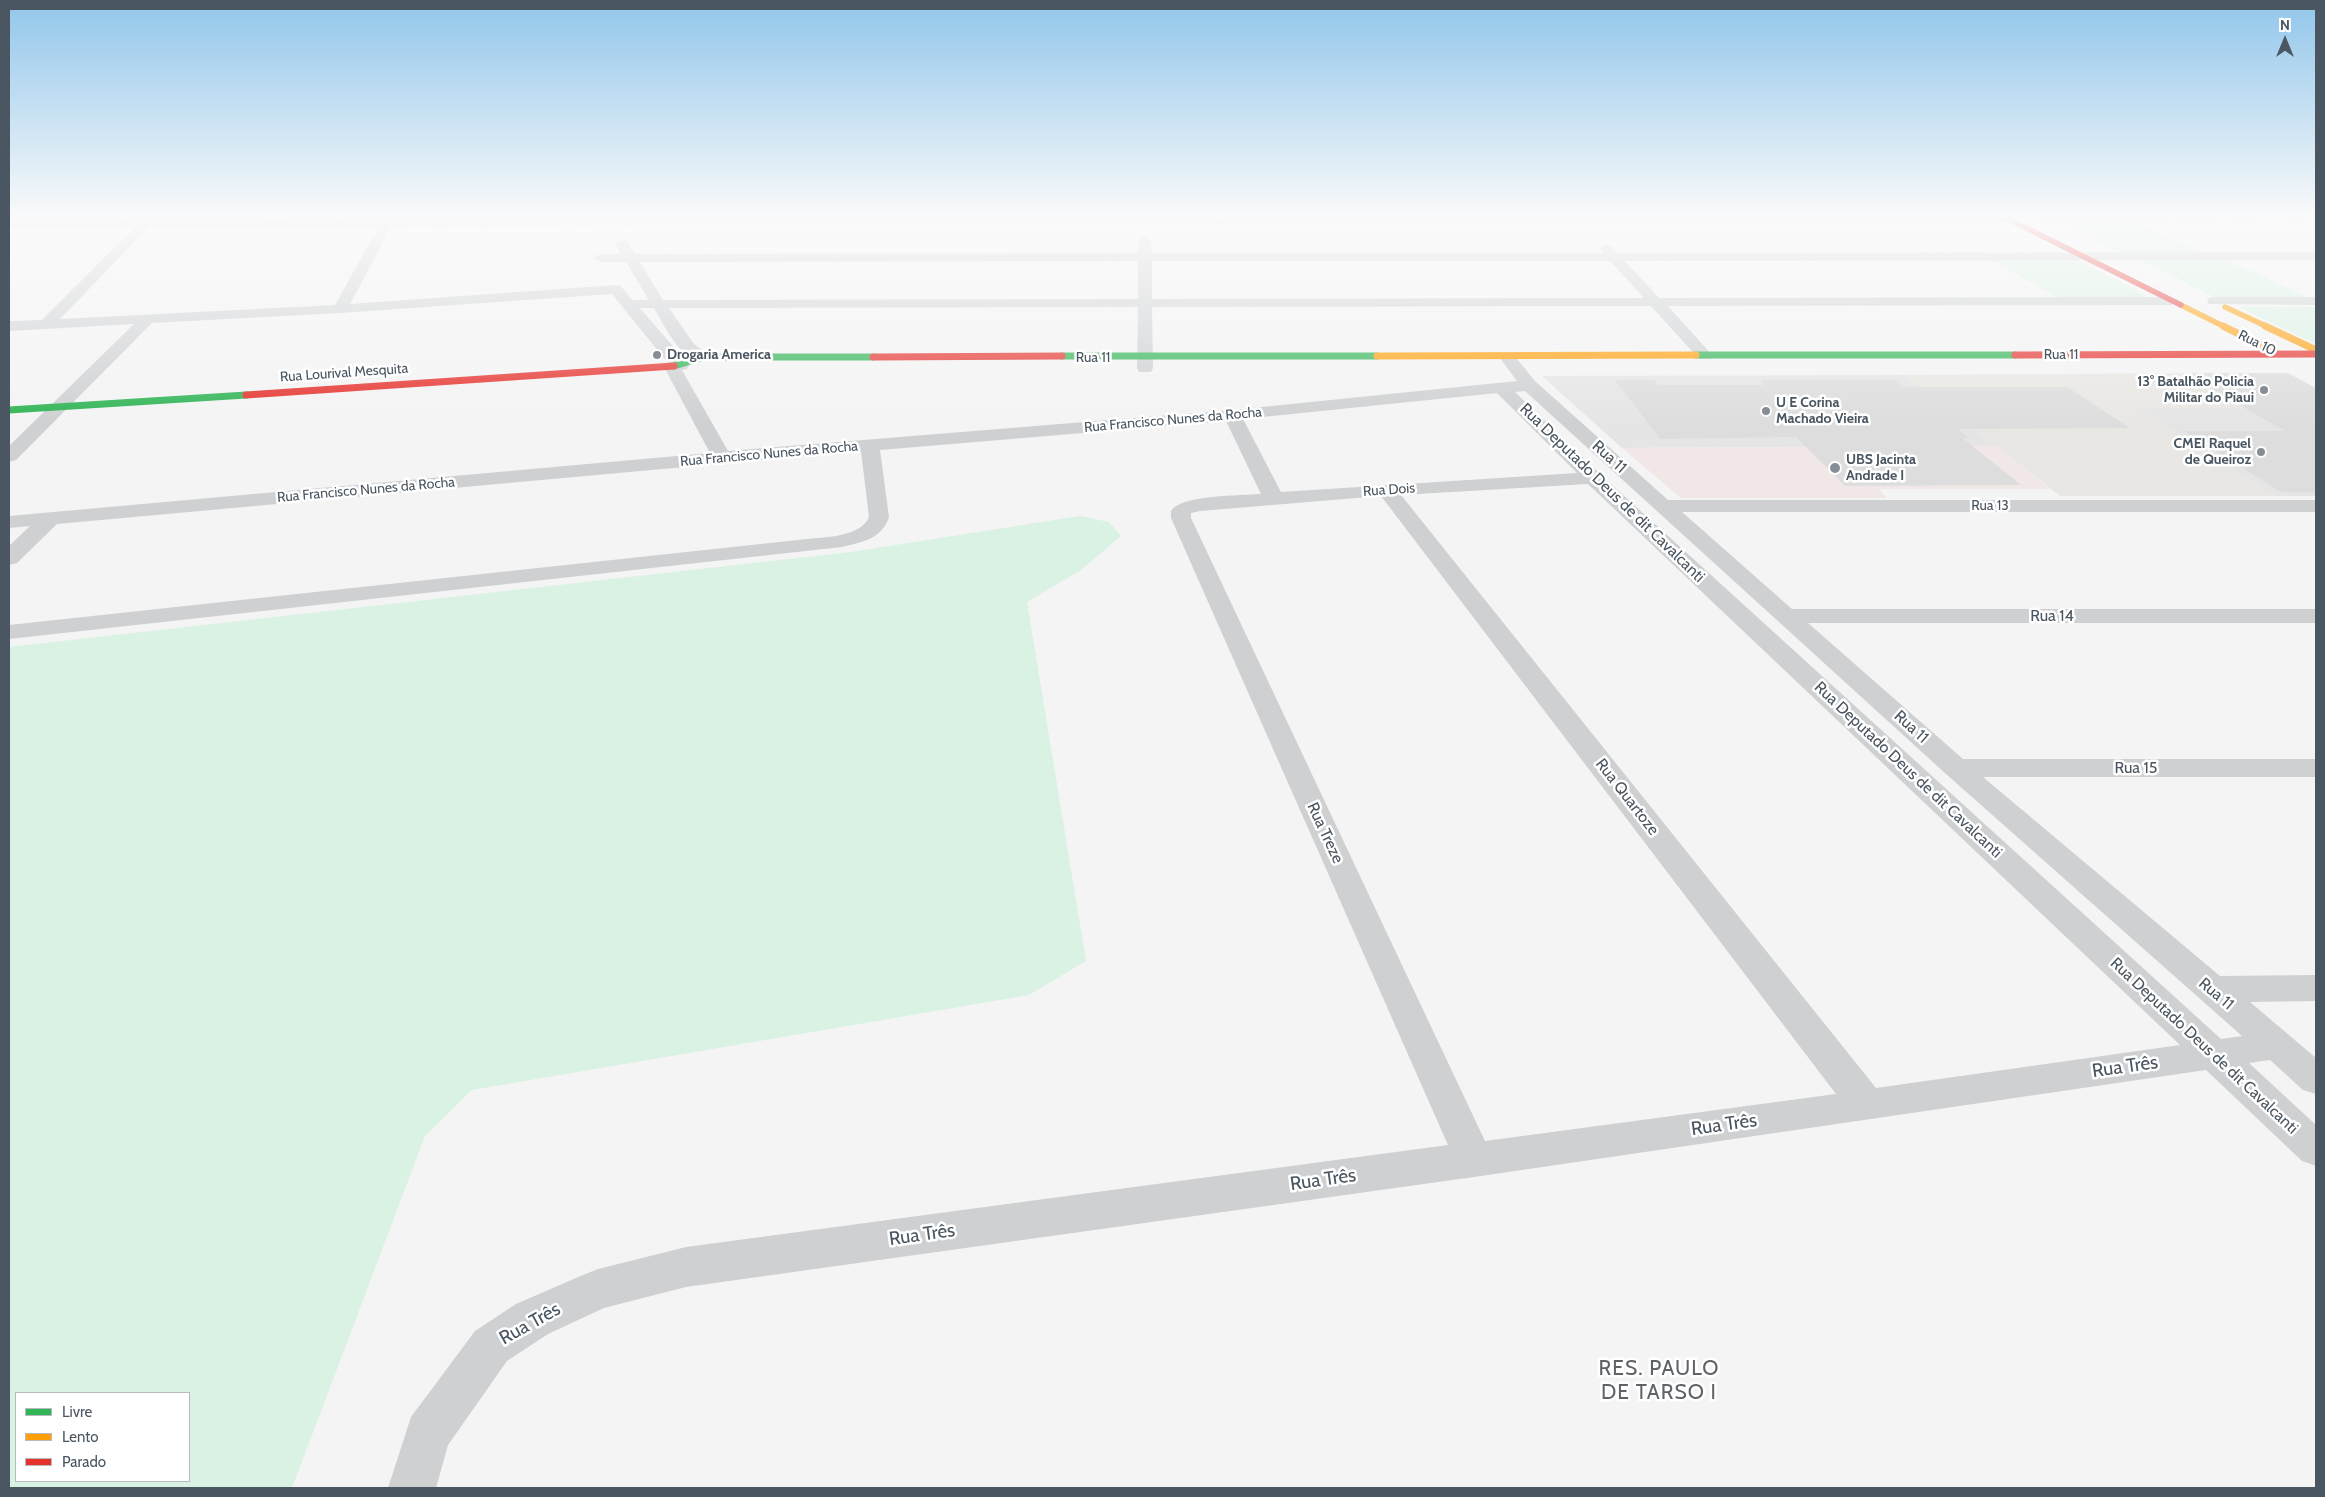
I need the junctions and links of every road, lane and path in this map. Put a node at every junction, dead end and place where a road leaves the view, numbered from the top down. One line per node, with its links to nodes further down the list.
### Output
1 (84, 286): 18 (street)
2 (355, 286): 16 (street)
3 (614, 286): 8 (street)
4 (647, 286): 13 (street)
5 (1145, 286): 14 (street)
6 (1640, 286): 10 (street)
7 (2141, 286): 11 (main road, Rua 10)
8 (616, 289): 15 (street); 16 (street)
9 (2210, 299): 12 (street, Rua 10); 20 (main road, Rua 10)
10 (1653, 301): 11 (street, Rua 10); 14 (street, Rua 10); 23 (street)
11 (2171, 301): 21 (main road, Rua 10)
12 (2316, 301)
13 (658, 303): 14 (street, Rua 10); 15 (street, Rua 10); 22 (street)
14 (1145, 303): 24 (street)
15 (627, 304): 26 (street)
16 (340, 309): 17 (street)
17 (148, 319): 18 (street); 31 (street)
18 (46, 324): 19 (street)
19 (9, 326)
20 (2316, 352): 21 (main road, Rua 11)
21 (2279, 354): 23 (main road, Rua 11); 25 (main road, Rua 10)
22 (704, 363): 24 (main road, Rua 11); 26 (main road, Rua Lourival Mesquita); 28 (main road)
23 (1707, 363): 30 (main road, Rua 11)
24 (1144, 365): 30 (main road, Rua 11)
25 (2300, 365)
26 (676, 366): 31 (main road, Rua Lourival Mesquita); 36 (street)
27 (1673, 367): 30 (main road, Rua 11)
28 (1016, 368)
29 (1185, 368): 30 (main road, Rua 11)
30 (1513, 374): 33 (street, Rua Francisco Nunes da Rocha); 37 (street, Rua Deputado Deus de dit Cavalcanti); 40 (street, Rua 11)
31 (60, 407): 32 (main road, Rua Lourival Mesquita); 35 (street)
32 (9, 410)
33 (1232, 415): 34 (street, Rua Francisco Nunes da Rocha); 39 (street)
34 (870, 445): 36 (street, Rua Francisco Nunes da Rocha); 48 (street)
35 (9, 456)
36 (722, 459): 43 (street, Rua Francisco Nunes da Rocha)
37 (1593, 478): 38 (street, Rua Dois); 54 (street, Rua Deputado Deus de dit Cavalcanti)
38 (1386, 490): 39 (street, Rua Dois); 56 (street, Rua Quartoze)
39 (1274, 499): 42 (street, Rua Dois)
40 (1663, 506): 41 (street, Rua 13); 46 (street, Rua 11)
41 (2316, 506)
42 (1185, 508): 58 (street, Rua Treze)
43 (51, 518): 44 (street, Rua Francisco Nunes da Rocha); 45 (street)
44 (9, 522)
45 (9, 558)
46 (1789, 616): 47 (street, Rua 14); 49 (street, Rua 11)
47 (2316, 616)
48 (9, 632)
49 (1956, 768): 50 (street, Rua 15); 52 (street, Rua 11)
50 (2316, 768)
51 (2316, 988): 52 (street)
52 (2210, 989): 53 (street, Rua 11)
53 (2277, 1045): 54 (street, Rua Três); 55 (street, Rua 11)
54 (2213, 1054): 56 (street, Rua Três); 57 (street, Rua Deputado Deus de dit Cavalcanti)
55 (2316, 1079)
56 (1867, 1105): 58 (street, Rua Três)
57 (2316, 1149)
58 (1474, 1160): 59 (street, Rua Três)
59 (412, 1488)

